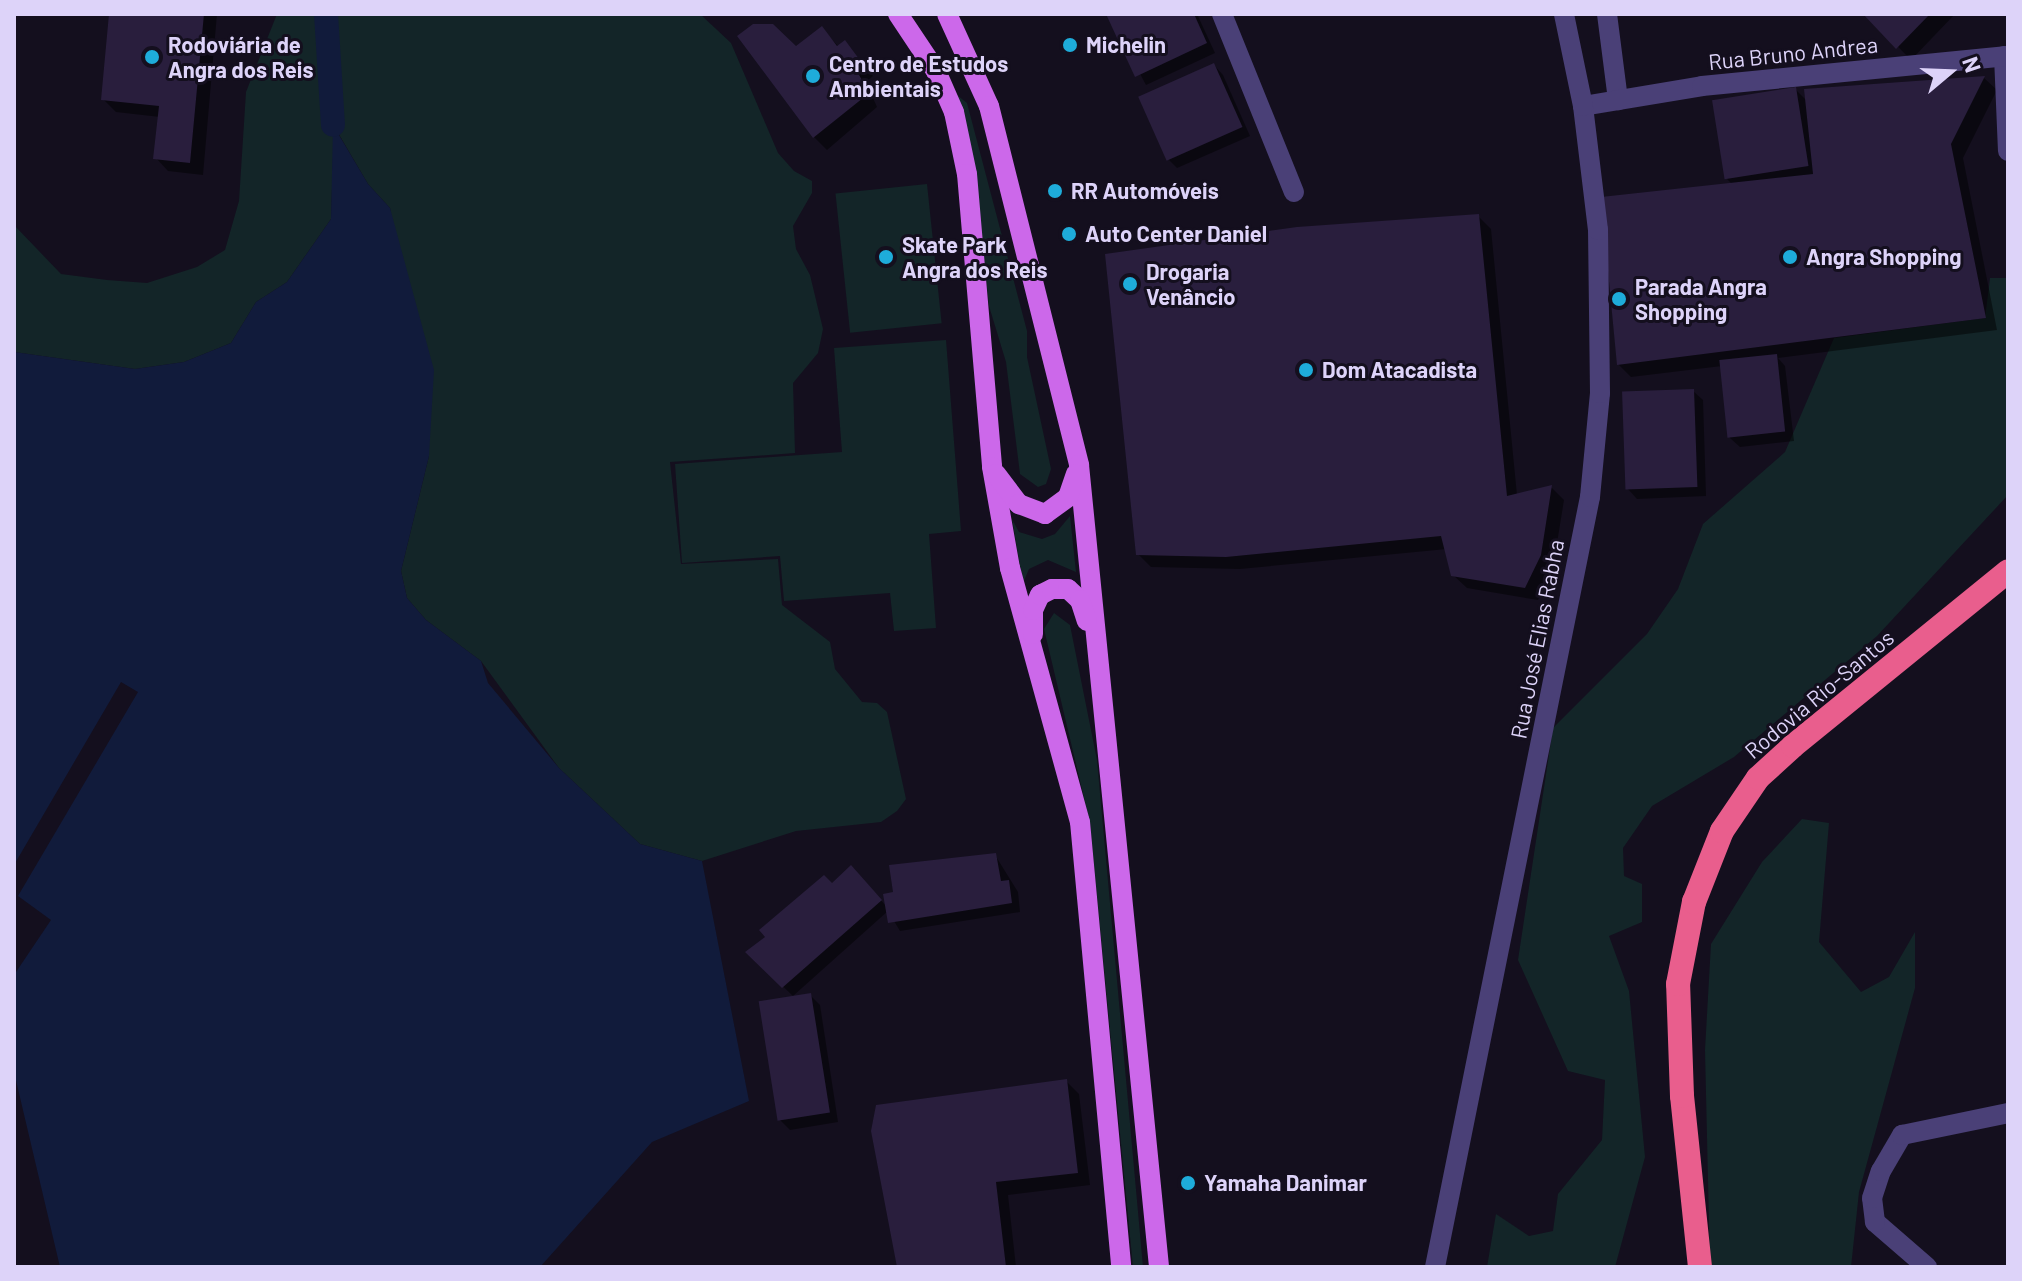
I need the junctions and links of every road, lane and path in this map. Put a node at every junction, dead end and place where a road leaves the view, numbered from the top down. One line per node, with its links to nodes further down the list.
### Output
1 (898, 14): 12 (main road)
2 (947, 14): 11 (main road)
3 (1222, 14): 10 (street)
4 (1564, 14): 8 (street, Rua José Elias Rabha)
5 (1607, 14): 7 (street)
6 (2006, 56): 7 (street, Rua Bruno Andrea); 9 (street)
7 (1618, 100): 8 (street, Rua Bruno Andrea)
8 (1583, 106): 19 (street, Rua José Elias Rabha)
9 (2008, 151)
10 (1294, 192)
11 (1079, 465): 12 (main road); 14 (main road)
12 (992, 467): 15 (main road)
13 (2008, 571): 20 (highway, Rodovia Rio-Santos)
14 (1097, 651): 15 (main road); 18 (main road)
15 (1033, 658): 17 (main road)
16 (2008, 1113): 21 (street)
17 (1121, 1267)
18 (1159, 1267)
19 (1435, 1267)
20 (1700, 1267)
21 (1927, 1267)

